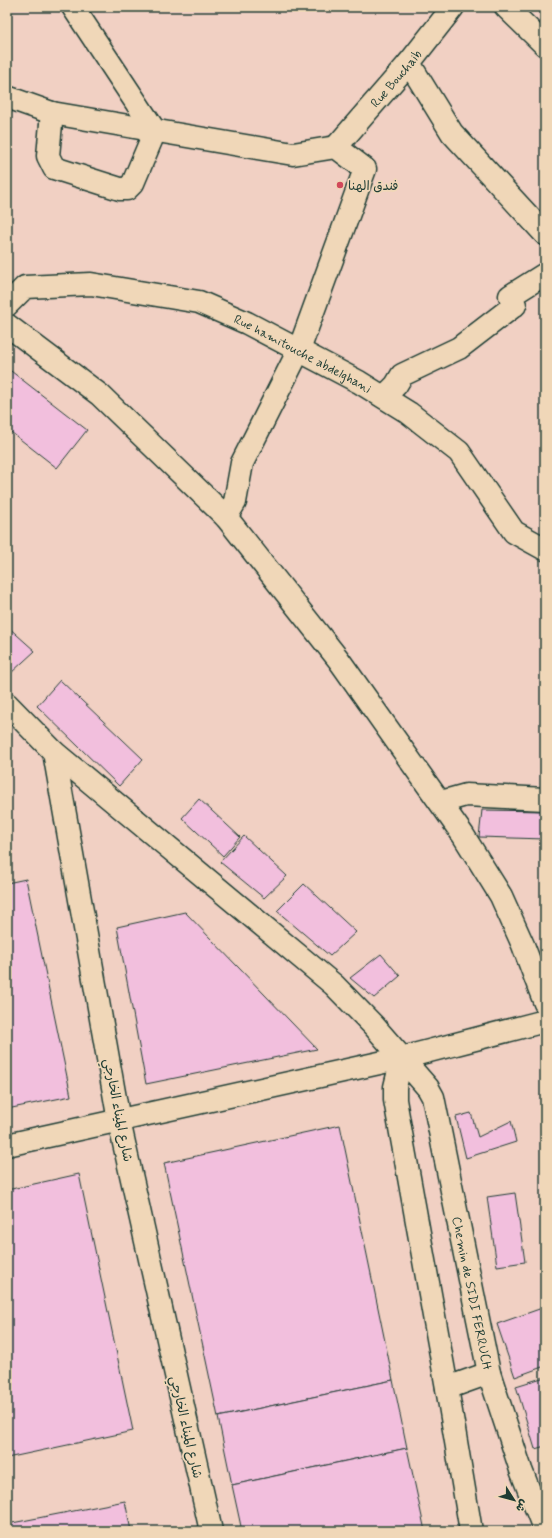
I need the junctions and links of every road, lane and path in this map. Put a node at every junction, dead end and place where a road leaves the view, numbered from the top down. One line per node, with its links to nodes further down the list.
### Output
1 (73, 7): 8 (street)
2 (506, 7): 4 (street)
3 (448, 8): 5 (street, Rue Bouchaib)
4 (545, 45)
5 (409, 63): 9 (street, Rue Bouchaib); 10 (street)
6 (7, 97): 7 (street)
7 (52, 112): 8 (street); 8 (street)
8 (155, 130): 9 (street)
9 (336, 147): 14 (street)
10 (545, 234)
11 (545, 274): 15 (street)
12 (7, 305): 14 (street, Rue hamitouche abdelghani)
13 (7, 325): 16 (street)
14 (299, 350): 15 (street, Rue hamitouche abdelghani); 16 (street)
15 (384, 397): 17 (street, Rue hamitouche abdelghani)
16 (226, 517): 21 (street)
17 (545, 549)
18 (7, 704): 19 (street)
19 (54, 752): 24 (street, Chemin de SIDI FERRUCH); 25 (street, شارع الميناء الخارجي)
20 (545, 799): 21 (street)
21 (441, 802): 22 (street)
22 (545, 1003)
23 (545, 1021): 24 (street)
24 (402, 1058): 25 (street); 27 (street, Chemin de SIDI FERRUCH); 28 (street)
25 (120, 1121): 26 (street); 29 (street, شارع الميناء الخارجي)
26 (7, 1145)
27 (489, 1374): 28 (street); 31 (street, Chemin de SIDI FERRUCH)
28 (447, 1388): 30 (street)
29 (211, 1531)
30 (471, 1531)
31 (545, 1531)

